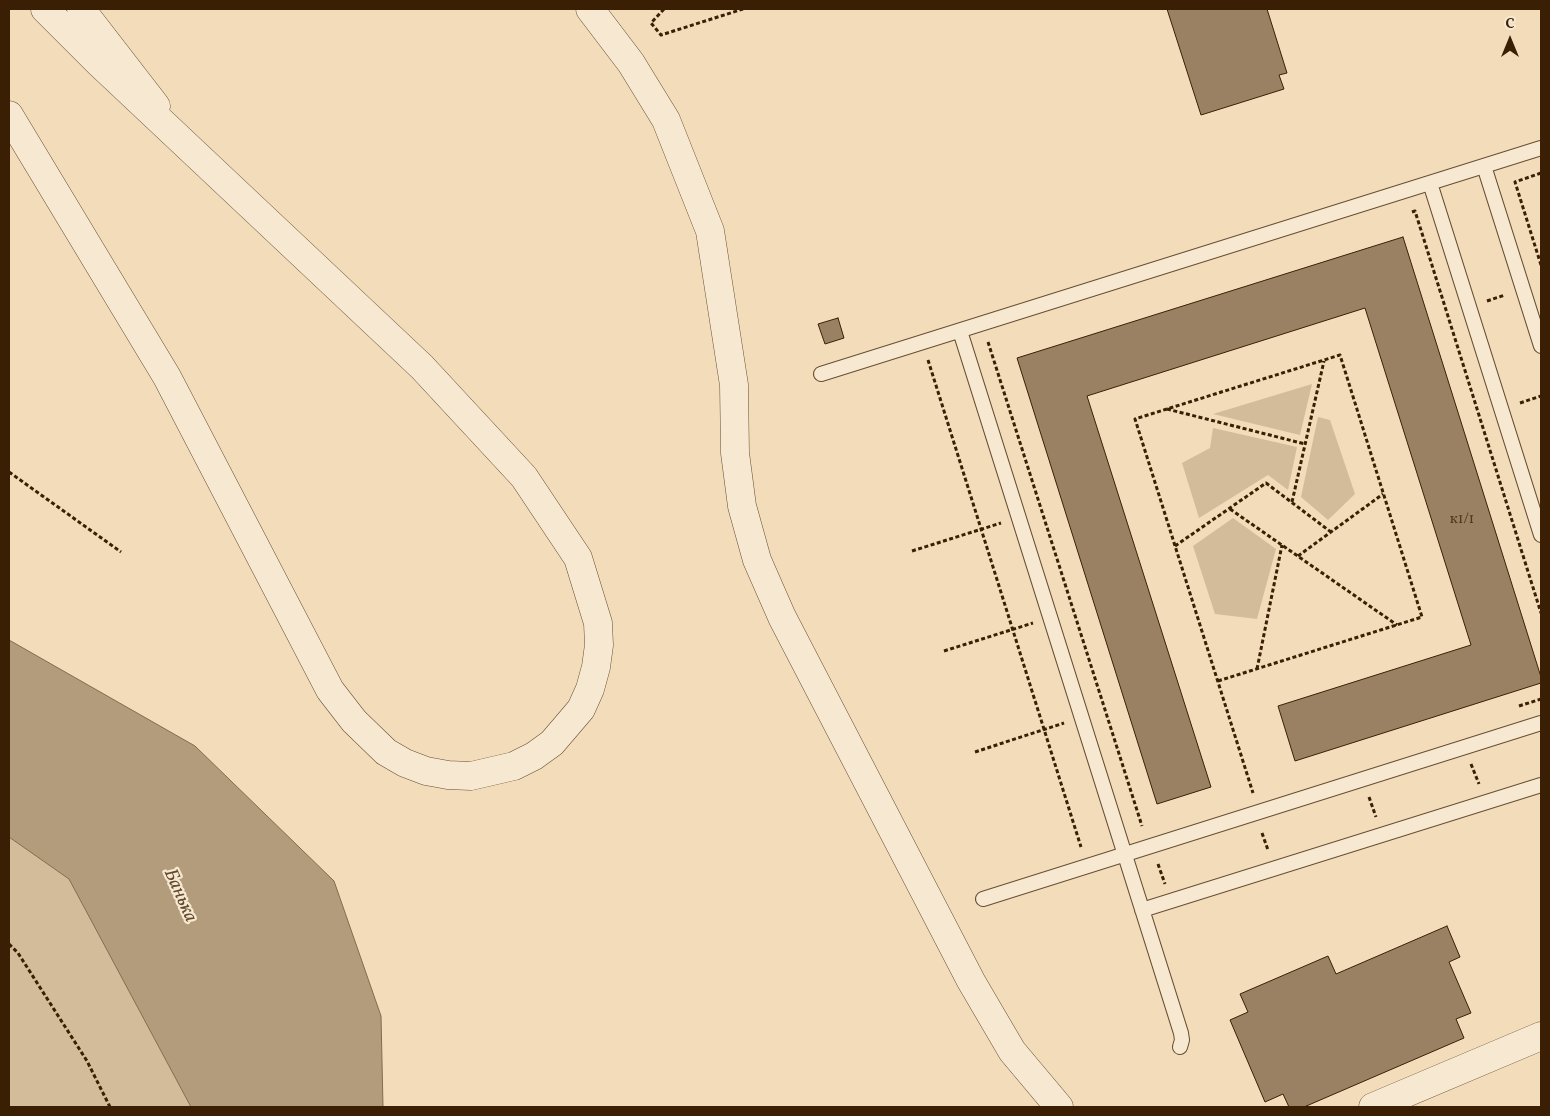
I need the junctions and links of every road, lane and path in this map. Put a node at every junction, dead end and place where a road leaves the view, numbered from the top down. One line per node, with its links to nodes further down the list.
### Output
1 (45, 9): 7 (street)
2 (82, 9): 7 (street)
3 (590, 9): 63 (street)
4 (664, 9): 5 (path)
5 (743, 9)
6 (9, 115): 7 (street)
7 (183, 141)
8 (1541, 148): 9 (lane)
9 (1484, 166): 11 (lane); 14 (lane)
10 (1541, 173): 13 (path)
11 (1430, 183): 15 (lane); 17 (lane)
12 (1405, 214): 16 (path)
13 (1541, 265)
14 (1523, 289): 15 (path); 20 (lane)
15 (1469, 307): 16 (path); 32 (lane)
16 (1447, 314): 38 (path)
17 (960, 331): 19 (lane); 29 (lane)
18 (987, 340): 53 (path)
19 (922, 342): 22 (lane); 30 (path)
20 (1541, 346)
21 (1324, 360): 23 (path); 24 (path); 26 (path)
22 (821, 374)
23 (1167, 409): 24 (path); 34 (path)
24 (1305, 444): 27 (path)
25 (9, 472): 36 (path)
26 (1383, 494): 31 (path); 40 (path)
27 (1292, 502): 28 (path); 31 (path)
28 (1230, 508): 33 (path); 34 (path)
29 (1018, 517): 30 (path); 39 (lane)
30 (981, 529): 35 (path); 41 (path)
31 (1331, 532): 37 (path)
32 (1541, 535)
33 (1282, 545): 37 (path); 43 (path)
34 (1175, 546): 44 (path)
35 (912, 551)
36 (122, 552)
37 (1298, 556): 40 (path)
38 (1541, 613)
39 (1050, 618): 41 (path); 45 (lane)
40 (1397, 625): 43 (path)
41 (1013, 629): 42 (path); 47 (path)
42 (944, 651)
43 (1257, 669): 44 (path)
44 (1218, 681): 50 (path)
45 (1082, 718): 47 (path); 54 (lane)
46 (1541, 723): 52 (lane)
47 (1044, 730): 48 (path); 55 (path)
48 (975, 752)
49 (1541, 785): 56 (lane)
50 (1252, 792): 51 (path); 52 (path)
51 (1244, 794)
52 (1259, 812): 54 (lane); 56 (path)
53 (1146, 825)
54 (1124, 854): 55 (lane); 58 (lane)
55 (1087, 866): 57 (lane)
56 (1274, 869): 58 (lane)
57 (982, 899)
58 (1142, 910): 61 (lane)
59 (9, 944): 62 (path)
60 (1541, 1036): 64 (street)
61 (1180, 1047)
62 (110, 1107)
63 (1059, 1107)
64 (1373, 1107)

